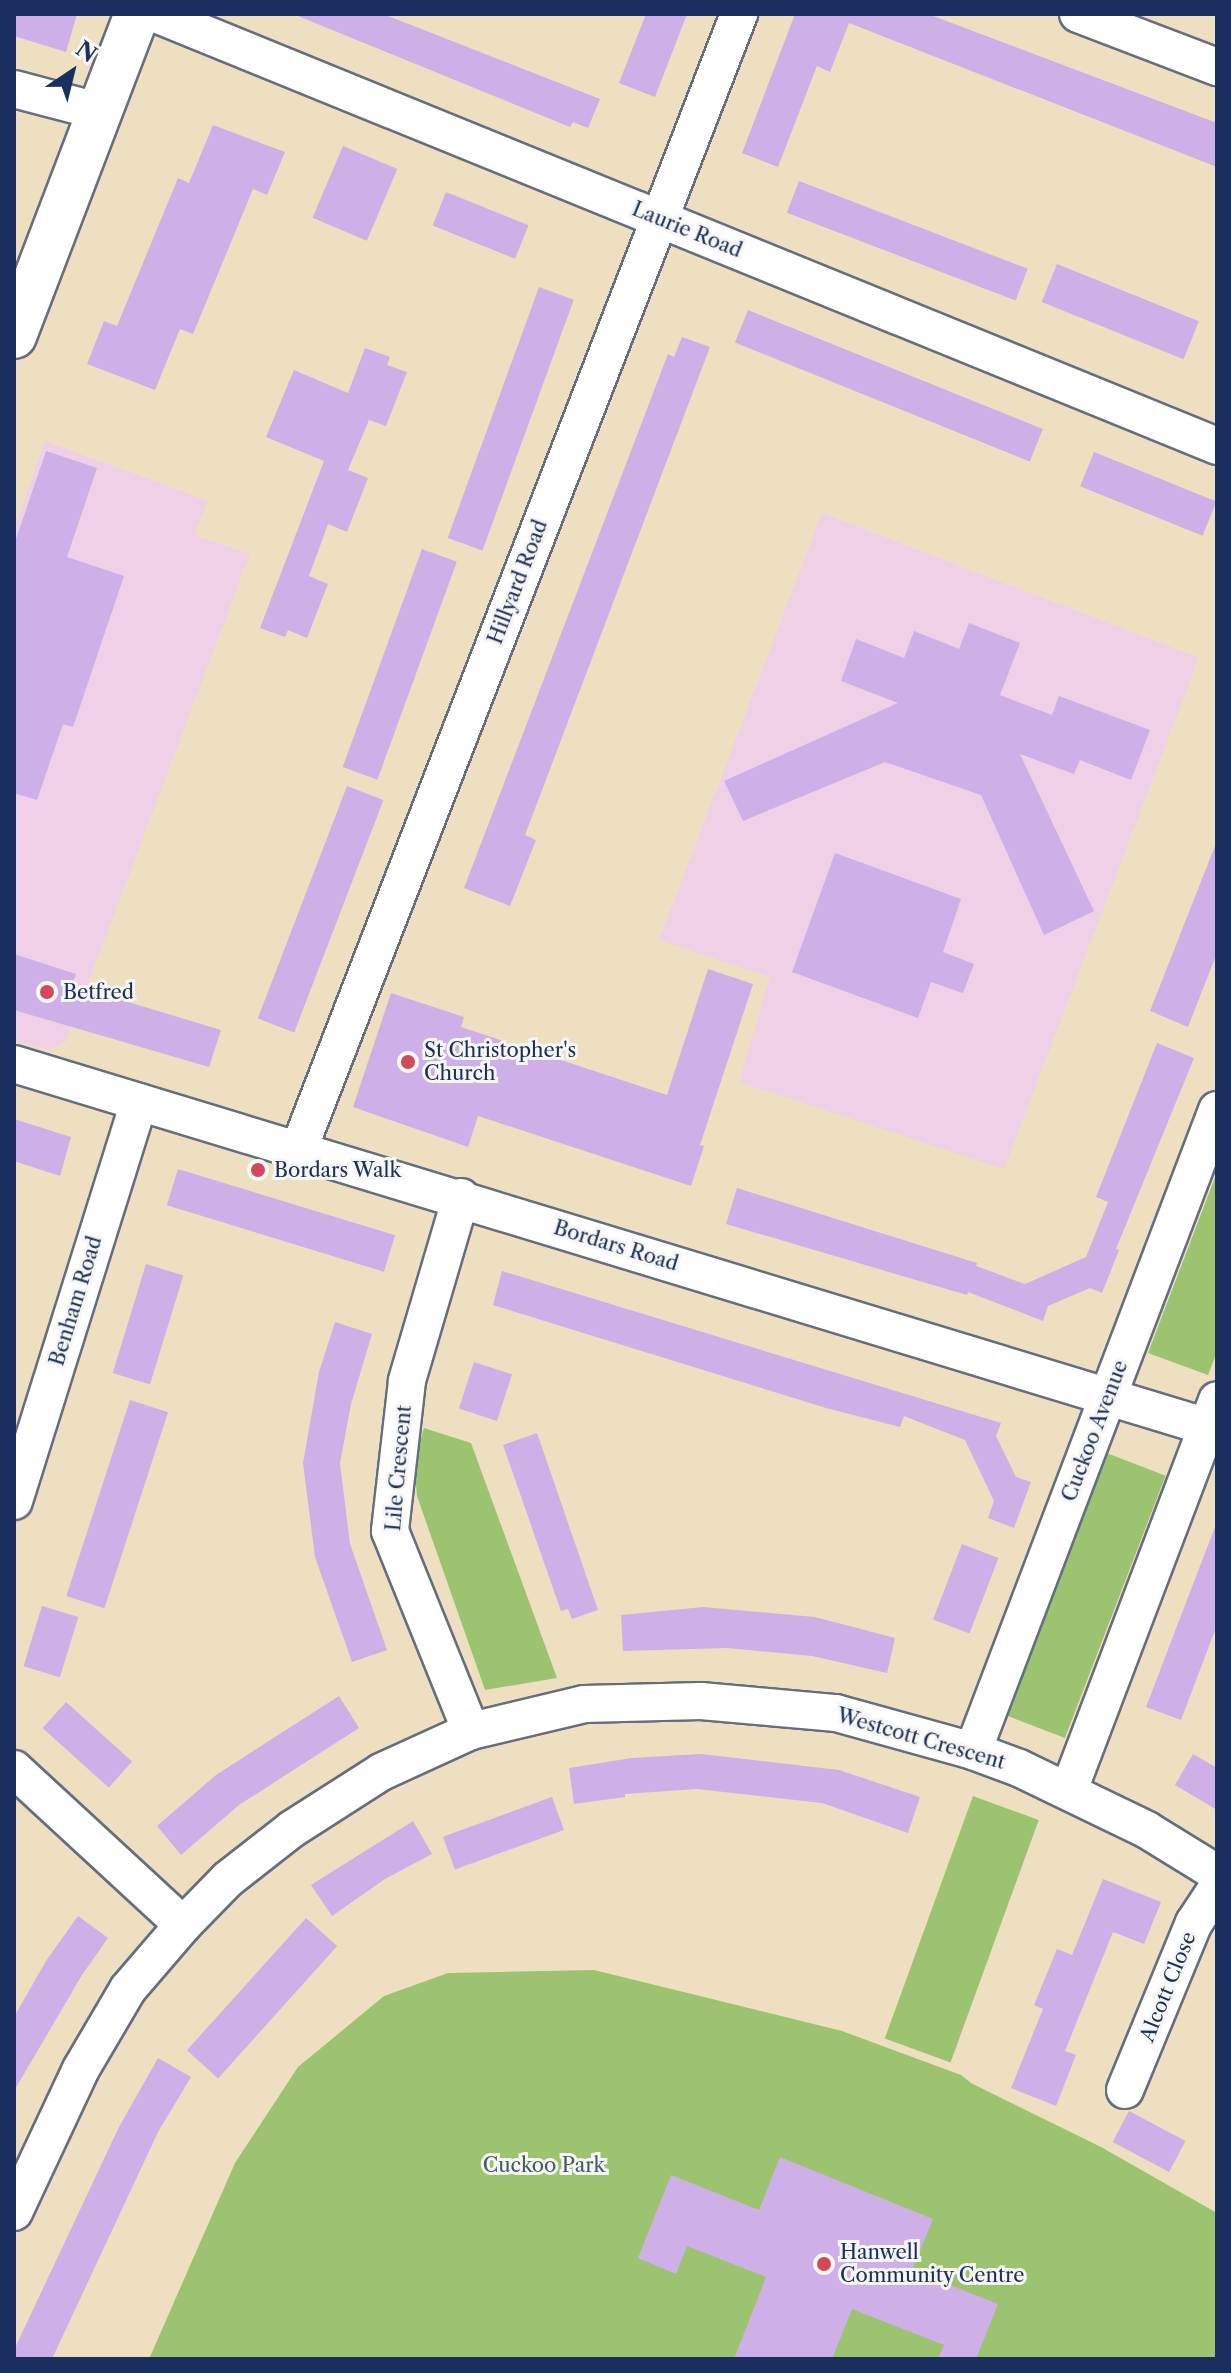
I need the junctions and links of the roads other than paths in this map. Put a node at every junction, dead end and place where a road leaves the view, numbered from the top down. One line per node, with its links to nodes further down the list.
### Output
1 (137, 14): 7 (street)
2 (156, 14): 8 (street, Laurie Road)
3 (739, 14): 8 (street, Hillyard Road)
4 (1078, 14): 5 (street)
5 (1217, 67)
6 (14, 89): 7 (street)
7 (98, 111): 9 (street)
8 (659, 219): 10 (street, Laurie Road); 14 (street, Hillyard Road)
9 (14, 336)
10 (1217, 446)
11 (14, 1064): 12 (street, Bordars Road)
12 (139, 1102): 14 (street, Bordars Road); 18 (street, Benham Road)
13 (1217, 1110): 16 (street, Cuckoo Avenue)
14 (298, 1151): 15 (street, Bordars Road)
15 (461, 1197): 16 (street, Bordars Road); 19 (street, Lile Crescent)
16 (1108, 1397): 17 (street, Bordars Road); 20 (street, Cuckoo Avenue)
17 (1214, 1419): 22 (street)
18 (14, 1501)
19 (471, 1731): 20 (street, Westcott Crescent); 25 (street, Westcott Crescent)
20 (973, 1751): 22 (street, Westcott Crescent)
21 (14, 1769): 25 (street)
22 (1069, 1790): 23 (street, Westcott Crescent)
23 (1217, 1873)
24 (1217, 1888): 26 (street, Alcott Close)
25 (183, 1925): 27 (street, Westcott Crescent)
26 (1125, 2090)
27 (14, 2212)

